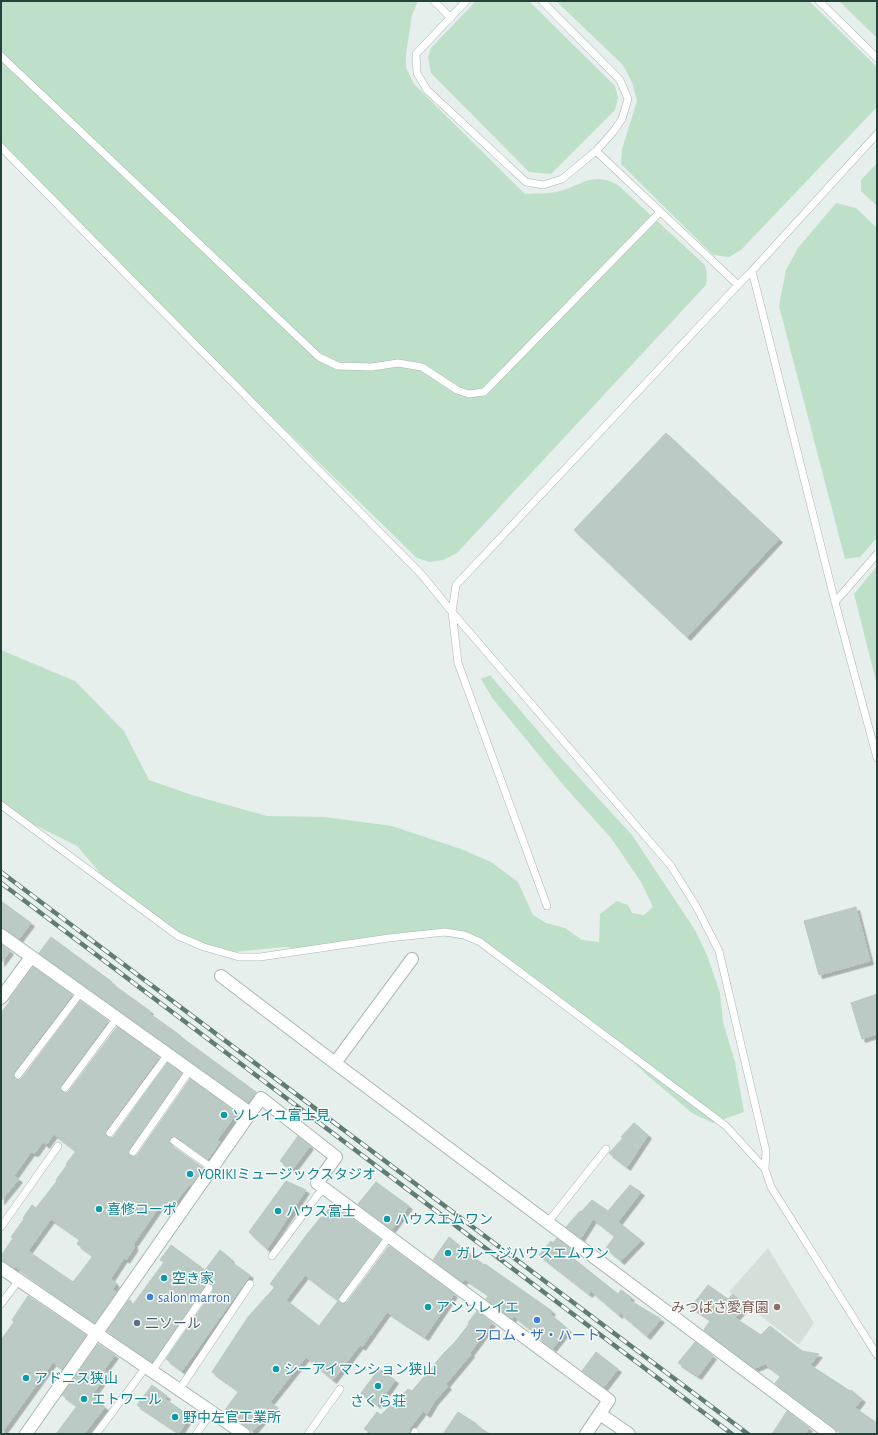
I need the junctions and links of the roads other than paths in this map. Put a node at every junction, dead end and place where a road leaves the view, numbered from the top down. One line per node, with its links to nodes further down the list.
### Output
1 (434, 1): 5 (lane)
2 (466, 1): 5 (lane)
3 (542, 1): 10 (lane)
4 (819, 1): 7 (lane)
5 (451, 18): 10 (lane)
6 (1, 56): 11 (lane)
7 (877, 58)
8 (877, 134): 12 (lane)
9 (1, 147): 16 (lane)
10 (596, 151): 11 (lane)
11 (660, 212): 13 (lane)
12 (752, 271): 13 (lane); 15 (lane)
13 (738, 284): 16 (lane)
14 (877, 554): 15 (lane)
15 (835, 602): 17 (lane)
16 (452, 612): 19 (lane); 39 (lane)
17 (877, 758)
18 (1, 805): 39 (lane)
19 (547, 906)
20 (1, 935): 21 (street)
21 (31, 957): 24 (street); 25 (street)
22 (412, 959): 28 (street)
23 (221, 976): 28 (street)
24 (81, 992): 26 (street); 30 (lane)
25 (1, 998)
26 (117, 1018): 27 (street); 31 (lane)
27 (168, 1054): 29 (street); 33 (lane)
28 (335, 1063): 41 (street)
29 (190, 1070): 32 (street); 37 (lane)
30 (18, 1075)
31 (65, 1088)
32 (250, 1113): 38 (street); 40 (street)
33 (110, 1133)
34 (174, 1141): 38 (lane)
35 (58, 1146): 42 (lane)
36 (606, 1149): 41 (lane)
37 (133, 1152)
38 (212, 1168): 51 (street)
39 (765, 1170): 52 (lane)
40 (323, 1188): 43 (street); 44 (lane)
41 (548, 1222): 65 (street)
42 (1, 1227)
43 (389, 1237): 49 (lane); 57 (street)
44 (272, 1256)
45 (1, 1268): 46 (street)
46 (19, 1280): 50 (lane); 51 (street)
47 (250, 1284): 55 (lane)
48 (209, 1288): 53 (lane)
49 (343, 1298)
50 (1, 1304)
51 (97, 1333): 53 (street); 58 (street)
52 (877, 1355)
53 (149, 1369): 55 (street); 59 (lane)
54 (340, 1389): 62 (lane)
55 (179, 1390): 56 (street)
56 (212, 1412): 60 (lane); 61 (street)
57 (600, 1414): 63 (street); 64 (street)
58 (26, 1434)
59 (96, 1434)
60 (196, 1434)
61 (244, 1434)
62 (308, 1434)
63 (586, 1434)
64 (630, 1434)
65 (830, 1434)

